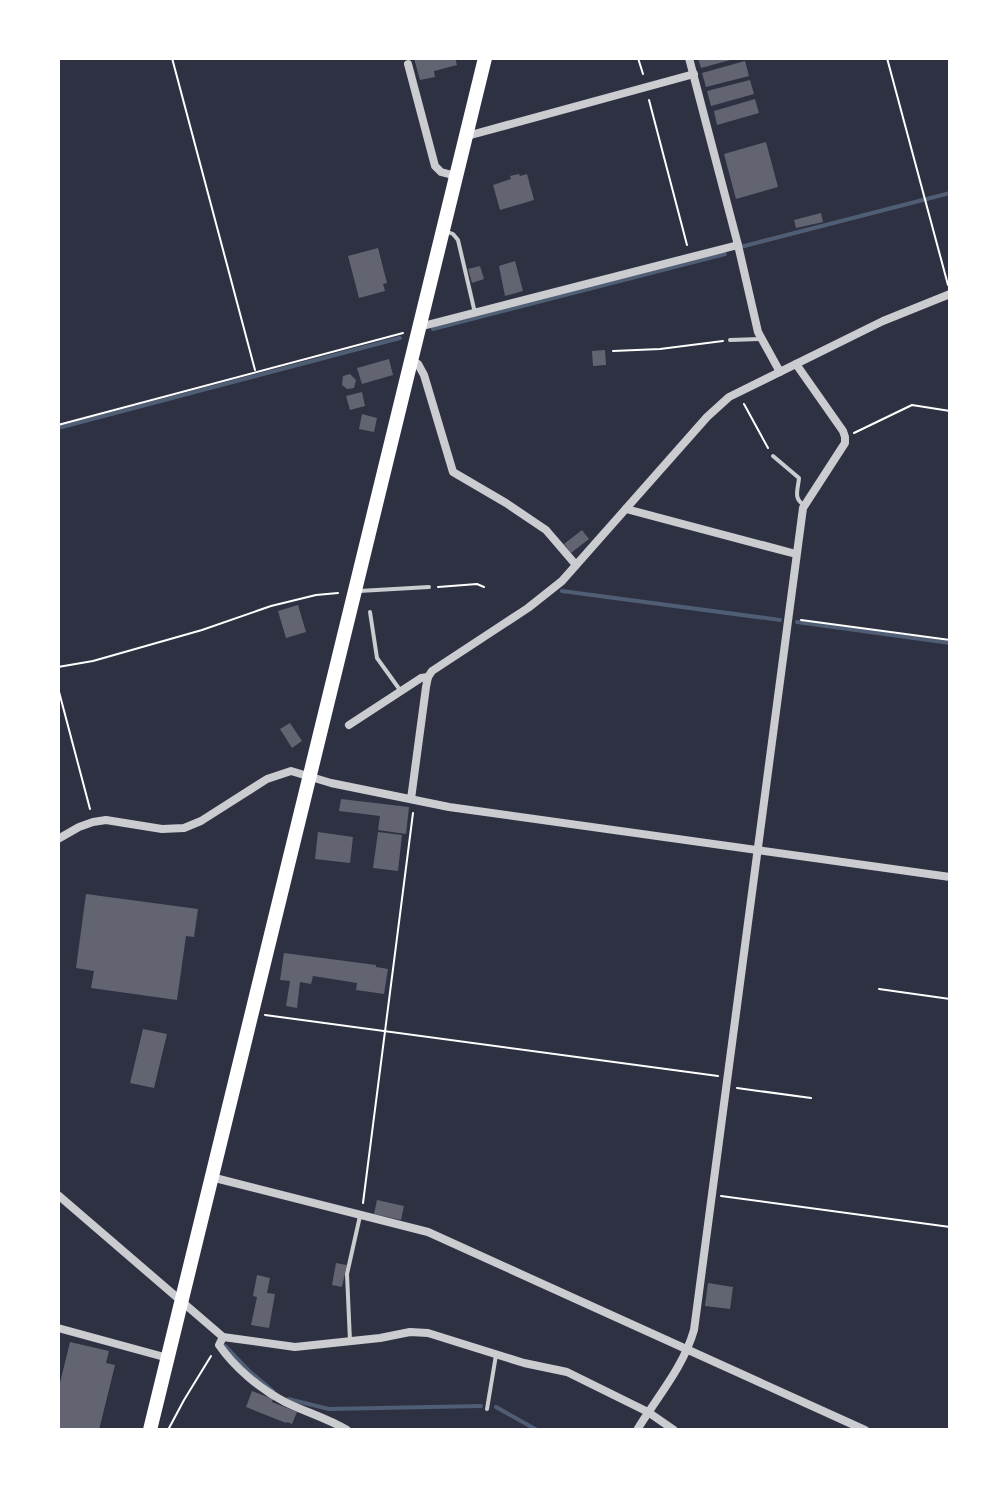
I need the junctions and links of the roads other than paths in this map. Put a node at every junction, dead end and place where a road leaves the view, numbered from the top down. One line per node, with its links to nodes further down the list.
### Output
1 (485, 58): 5 (highway)
2 (689, 58): 4 (street)
3 (408, 64): 6 (street)
4 (694, 74): 5 (street); 8 (street)
5 (466, 136): 6 (highway)
6 (456, 176): 7 (highway)
7 (443, 230): 10 (lane); 11 (highway)
8 (738, 245): 10 (street); 12 (street)
9 (950, 294): 15 (street)
10 (475, 313): 11 (street)
11 (419, 327): 14 (highway)
12 (760, 339): 13 (lane); 16 (street)
13 (730, 340)
14 (410, 361): 21 (street); 23 (highway)
15 (796, 364): 16 (street); 18 (street)
16 (780, 372): 19 (street)
17 (773, 456): 18 (lane)
18 (804, 506): 20 (street)
19 (626, 509): 20 (street); 21 (street)
20 (796, 554): 31 (street)
21 (576, 565): 25 (street)
22 (429, 587): 23 (lane)
23 (355, 591): 28 (highway)
24 (370, 612): 26 (lane)
25 (428, 677): 26 (street); 29 (street)
26 (401, 691): 27 (street)
27 (349, 725)
28 (310, 776): 29 (street); 30 (street); 33 (highway)
29 (413, 799): 31 (street)
30 (58, 839)
31 (757, 850): 32 (street); 40 (street)
32 (950, 877)
33 (211, 1177): 35 (street); 36 (highway)
34 (58, 1195): 36 (street)
35 (361, 1214): 39 (lane); 40 (street)
36 (181, 1301): 38 (street); 42 (highway)
37 (58, 1328): 42 (street)
38 (221, 1341): 39 (street); 46 (street)
39 (350, 1341): 41 (street)
40 (688, 1350): 44 (street); 49 (street)
41 (496, 1355): 43 (lane); 44 (street)
42 (168, 1358): 45 (highway)
43 (487, 1409)
44 (648, 1412): 47 (street); 48 (street)
45 (150, 1430)
46 (347, 1430)
47 (637, 1430)
48 (674, 1430)
49 (865, 1430)

